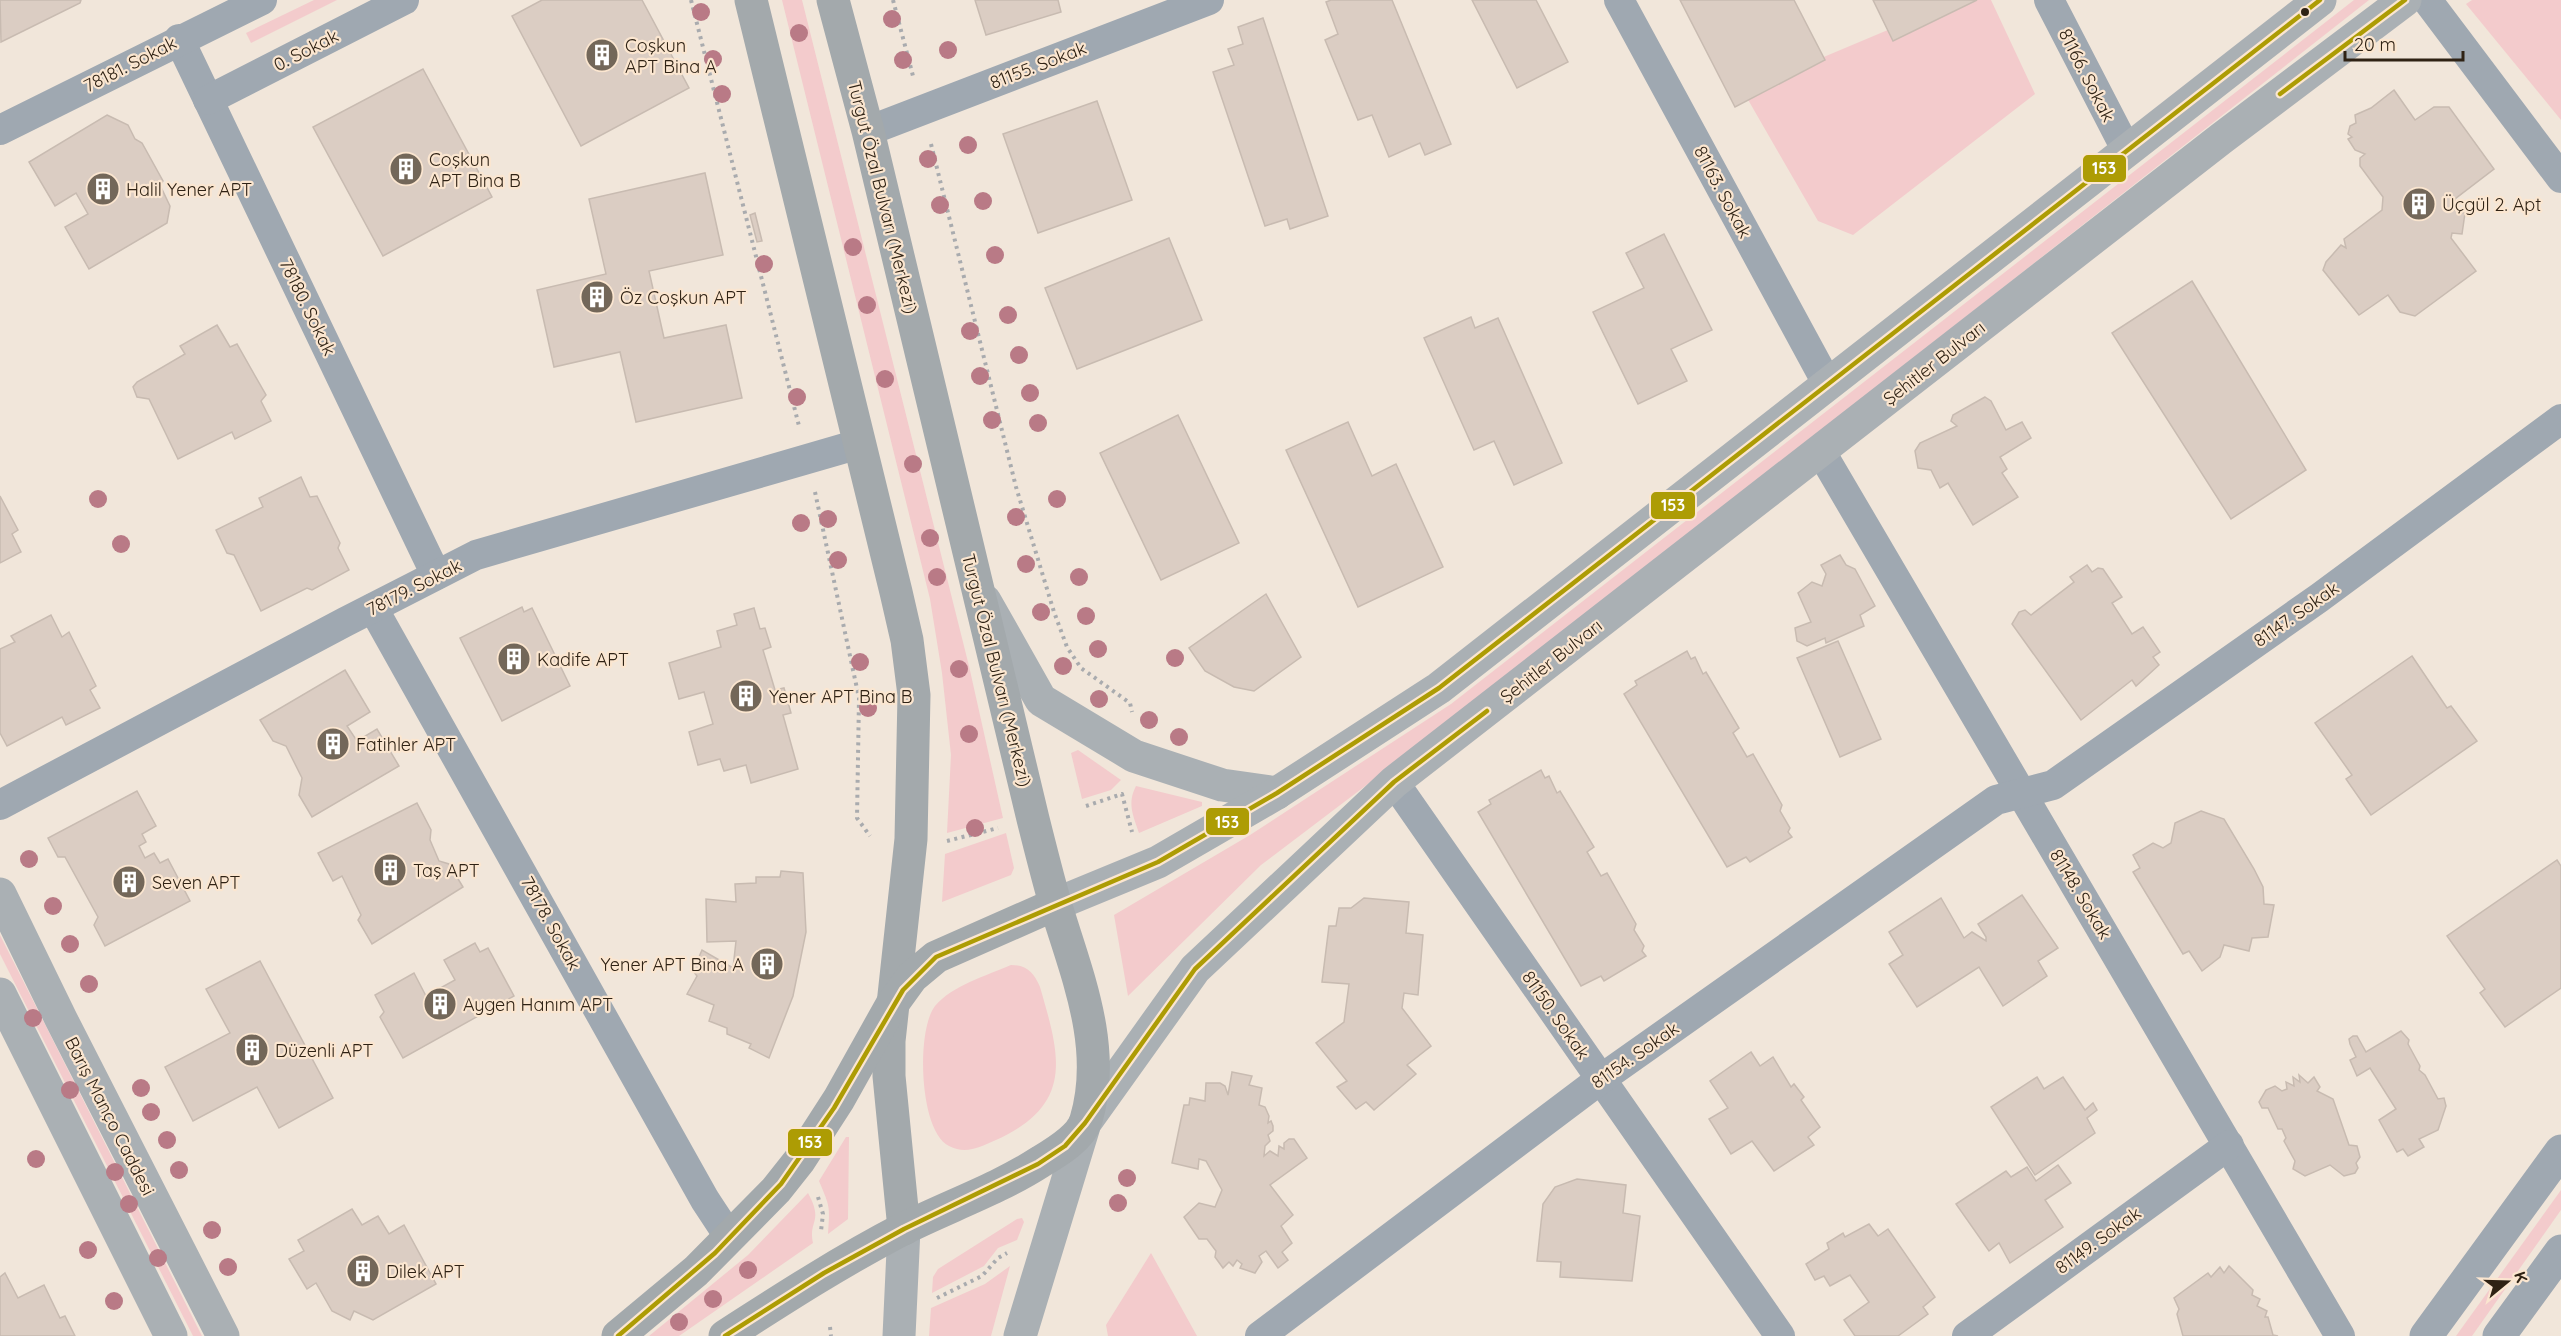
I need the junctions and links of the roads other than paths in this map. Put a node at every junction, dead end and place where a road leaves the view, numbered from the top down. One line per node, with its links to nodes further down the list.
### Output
1 (262, 0): 11 (street, 78181. Sokak)
2 (404, 0): 12 (street, 0. Sokak)
3 (751, 0): 19 (main road)
4 (833, 0): 14 (main road, Turgut Özal Bulvarı (Merkezi))
5 (1209, 0): 14 (street, 81155. Sokak)
6 (1619, 0): 17 (street, 81163. Sokak)
7 (2049, 0): 15 (street, 81166. Sokak)
8 (2320, 0): 15 (main road)
9 (2405, 0): 20 (main road, Şehitler Bulvarı)
10 (2427, 0): 16 (street)
11 (179, 39): 12 (street, 78180. Sokak); 13 (street, 78181. Sokak)
12 (208, 100): 21 (street, 78180. Sokak)
13 (0, 130)
14 (868, 131): 22 (main road, Turgut Özal Bulvarı (Merkezi))
15 (2126, 149): 17 (main road)
16 (2561, 178)
17 (1827, 383): 25 (main road)
18 (2561, 419): 26 (street, 81147. Sokak)
19 (859, 444): 21 (street, 78179. Sokak); 31 (main road)
20 (1821, 452): 24 (main road, Şehitler Bulvarı); 26 (street, 81148. Sokak)
21 (436, 575): 23 (street, 78179. Sokak)
22 (979, 590): 25 (main road); 29 (main road, Turgut Özal Bulvarı (Merkezi))
23 (373, 608): 27 (street, 78179. Sokak); 37 (street, 78178. Sokak)
24 (1394, 782): 32 (street, 81150. Sokak); 33 (main road, Şehitler Bulvarı)
25 (1277, 793): 29 (main road)
26 (2022, 794): 32 (street, 81154. Sokak); 34 (street, 81148. Sokak)
27 (0, 805)
28 (0, 894): 40 (main road, Barış Manço Caddesi)
29 (1056, 904): 31 (main road); 33 (main road, Turgut Özal Bulvarı (Merkezi))
30 (0, 993): 39 (main road)
31 (891, 1006): 36 (main road); 37 (main road)
32 (1601, 1079): 45 (street, 81154. Sokak); 46 (street, 81150. Sokak)
33 (1085, 1123): 36 (main road, Şehitler Bulvarı); 44 (main road, Turgut Özal Bulvarı (Merkezi))
34 (2229, 1145): 47 (street, 81149. Sokak); 48 (street, 81148. Sokak)
35 (2561, 1151): 49 (street)
36 (904, 1229): 42 (main road, Şehitler Bulvarı); 43 (main road)
37 (730, 1238): 41 (main road)
38 (2561, 1251): 50 (street)
39 (171, 1336)
40 (223, 1336)
41 (618, 1336)
42 (725, 1336)
43 (899, 1336)
44 (1020, 1336)
45 (1260, 1336)
46 (1780, 1336)
47 (1967, 1336)
48 (2340, 1336)
49 (2426, 1336)
50 (2499, 1336)

